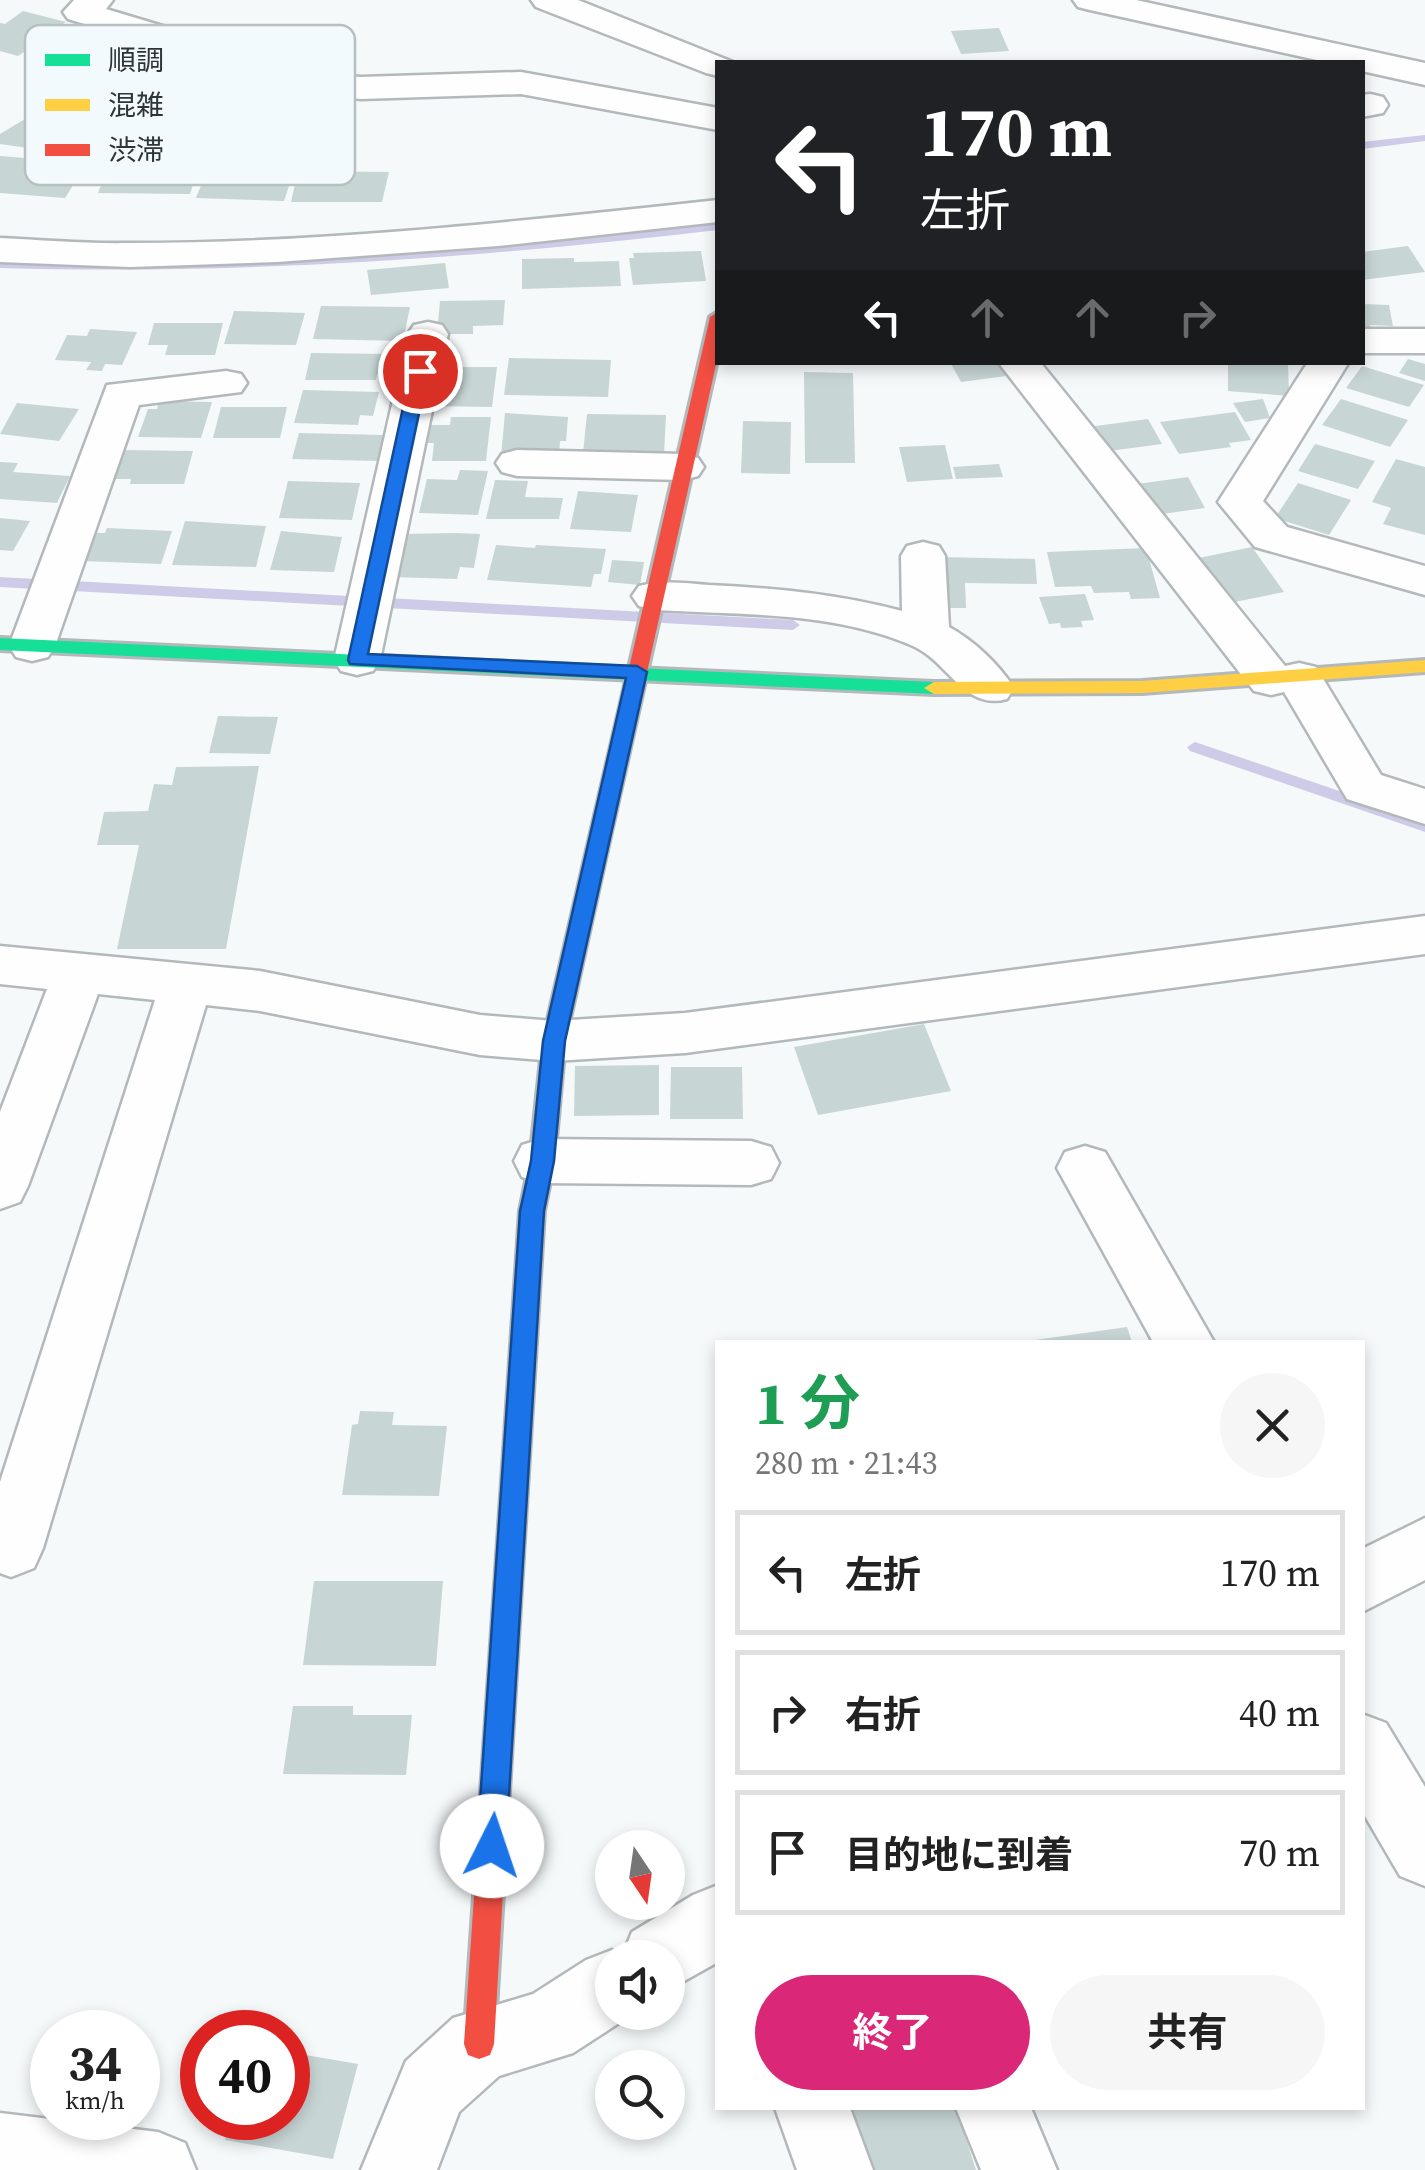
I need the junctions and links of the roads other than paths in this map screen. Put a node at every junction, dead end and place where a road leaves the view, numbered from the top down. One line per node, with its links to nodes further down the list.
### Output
1 (548, 0): 7 (street)
2 (1090, 0): 5 (street)
3 (76, 5): 4 (street)
4 (138, 25)
5 (1362, 60)
6 (1365, 61): 8 (street)
7 (715, 65)
8 (1417, 72): 10 (street)
9 (355, 88): 11 (street)
10 (1365, 96)
11 (715, 118)
12 (715, 211): 13 (street)
13 (0, 250)
14 (715, 330): 22 (street)
15 (428, 334): 28 (street)
16 (1365, 341): 17 (street)
17 (1425, 342)
18 (1021, 365): 31 (street)
19 (1327, 365): 24 (street)
20 (226, 383): 27 (street)
21 (517, 463): 22 (street)
22 (684, 467): 25 (street)
23 (923, 556): 26 (street)
24 (1425, 581)
25 (652, 609): 26 (street); 30 (street)
26 (926, 634): 32 (street)
27 (16, 645): 28 (street)
28 (357, 660): 30 (street)
29 (1425, 666): 31 (street)
30 (637, 672): 32 (street); 38 (street)
31 (1285, 679): 32 (street); 33 (street)
32 (990, 688)
33 (1425, 807)
34 (1425, 935): 38 (street)
35 (0, 965): 36 (street)
36 (80, 972): 37 (street); 42 (street)
37 (186, 982): 38 (street); 45 (street)
38 (554, 1041): 39 (street)
39 (542, 1161): 40 (street); 52 (street)
40 (751, 1163)
41 (1085, 1168): 43 (street)
42 (0, 1186)
43 (1183, 1340)
44 (1425, 1547): 46 (street)
45 (11, 1548)
46 (1365, 1581)
47 (1365, 1751): 48 (street)
48 (1425, 1852)
49 (715, 1922): 50 (street)
50 (685, 1941)
51 (595, 1997): 52 (street)
52 (479, 2044): 57 (street)
53 (815, 2110): 58 (street)
54 (995, 2110): 59 (street)
55 (0, 2151): 56 (street)
56 (158, 2170)
57 (399, 2170)
58 (835, 2170)
59 (1019, 2170)

